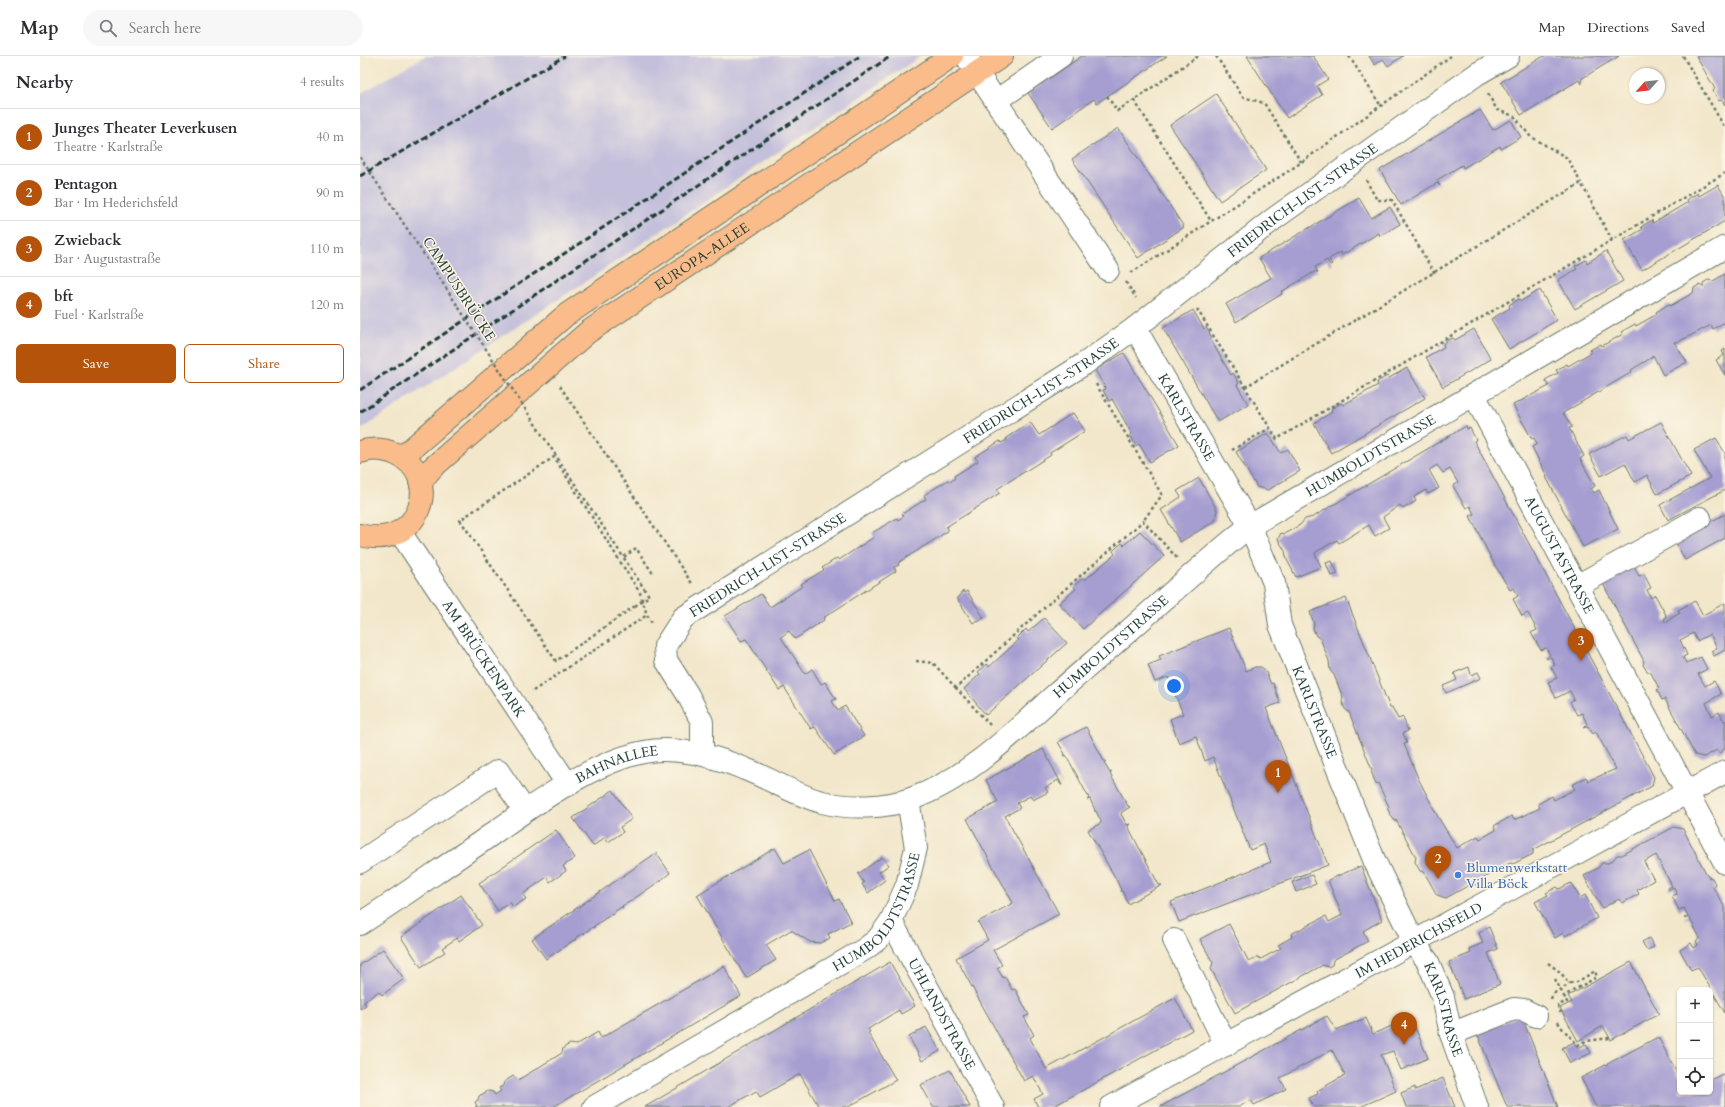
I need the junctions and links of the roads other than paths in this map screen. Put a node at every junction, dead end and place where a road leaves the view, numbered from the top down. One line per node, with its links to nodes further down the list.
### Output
1 (952, 56): 12 (main road, EUROPA-ALLEE)
2 (1002, 56): 5 (main road, EUROPA-ALLEE)
3 (1061, 56): 6 (street)
4 (1508, 56): 9 (street, FRIEDRICH-LIST-STRASSE)
5 (971, 64): 6 (street); 13 (main road, EUROPA-ALLEE)
6 (996, 101): 8 (street)
7 (1725, 247): 10 (street, HUMBOLDTSTRASSE)
8 (1115, 274)
9 (1135, 328): 15 (street, KARLSTRASSE); 19 (street, FRIEDRICH-LIST-STRASSE)
10 (1474, 395): 15 (street, HUMBOLDTSTRASSE); 18 (street, AUGUSTASTRASSE)
11 (360, 452): 12 (main road)
12 (402, 457): 13 (main road)
13 (420, 482): 16 (main road)
14 (1700, 518): 18 (street)
15 (1250, 526): 23 (street, HUMBOLDTSTRASSE); 30 (street, KARLSTRASSE)
16 (400, 532): 17 (main road); 21 (street, AM BRÜCKENPARK)
17 (360, 535)
18 (1577, 586): 22 (street, AUGUSTASTRASSE)
19 (702, 754): 21 (street, BAHNALLEE); 23 (street, BAHNALLEE)
20 (1725, 772): 22 (street, IM HEDERICHSFELD)
21 (568, 784): 24 (street, BAHNALLEE)
22 (1688, 793): 26 (street, AUGUSTASTRASSE); 30 (street, IM HEDERICHSFELD)
23 (908, 800): 27 (street, HUMBOLDTSTRASSE)
24 (526, 811): 25 (street); 28 (street, BAHNALLEE)
25 (360, 862)
26 (1725, 862)
27 (891, 921): 34 (street, HUMBOLDTSTRASSE); 35 (street, UHLANDSTRASSE)
28 (360, 924)
29 (1174, 940): 33 (street)
30 (1414, 942): 32 (street, KARLSTRASSE); 33 (street, IM HEDERICHSFELD)
31 (1547, 1012): 32 (street)
32 (1451, 1034): 37 (street, KARLSTRASSE)
33 (1226, 1045): 36 (street, IM HEDERICHSFELD)
34 (594, 1107)
35 (993, 1107)
36 (1111, 1107)
37 (1477, 1107)

